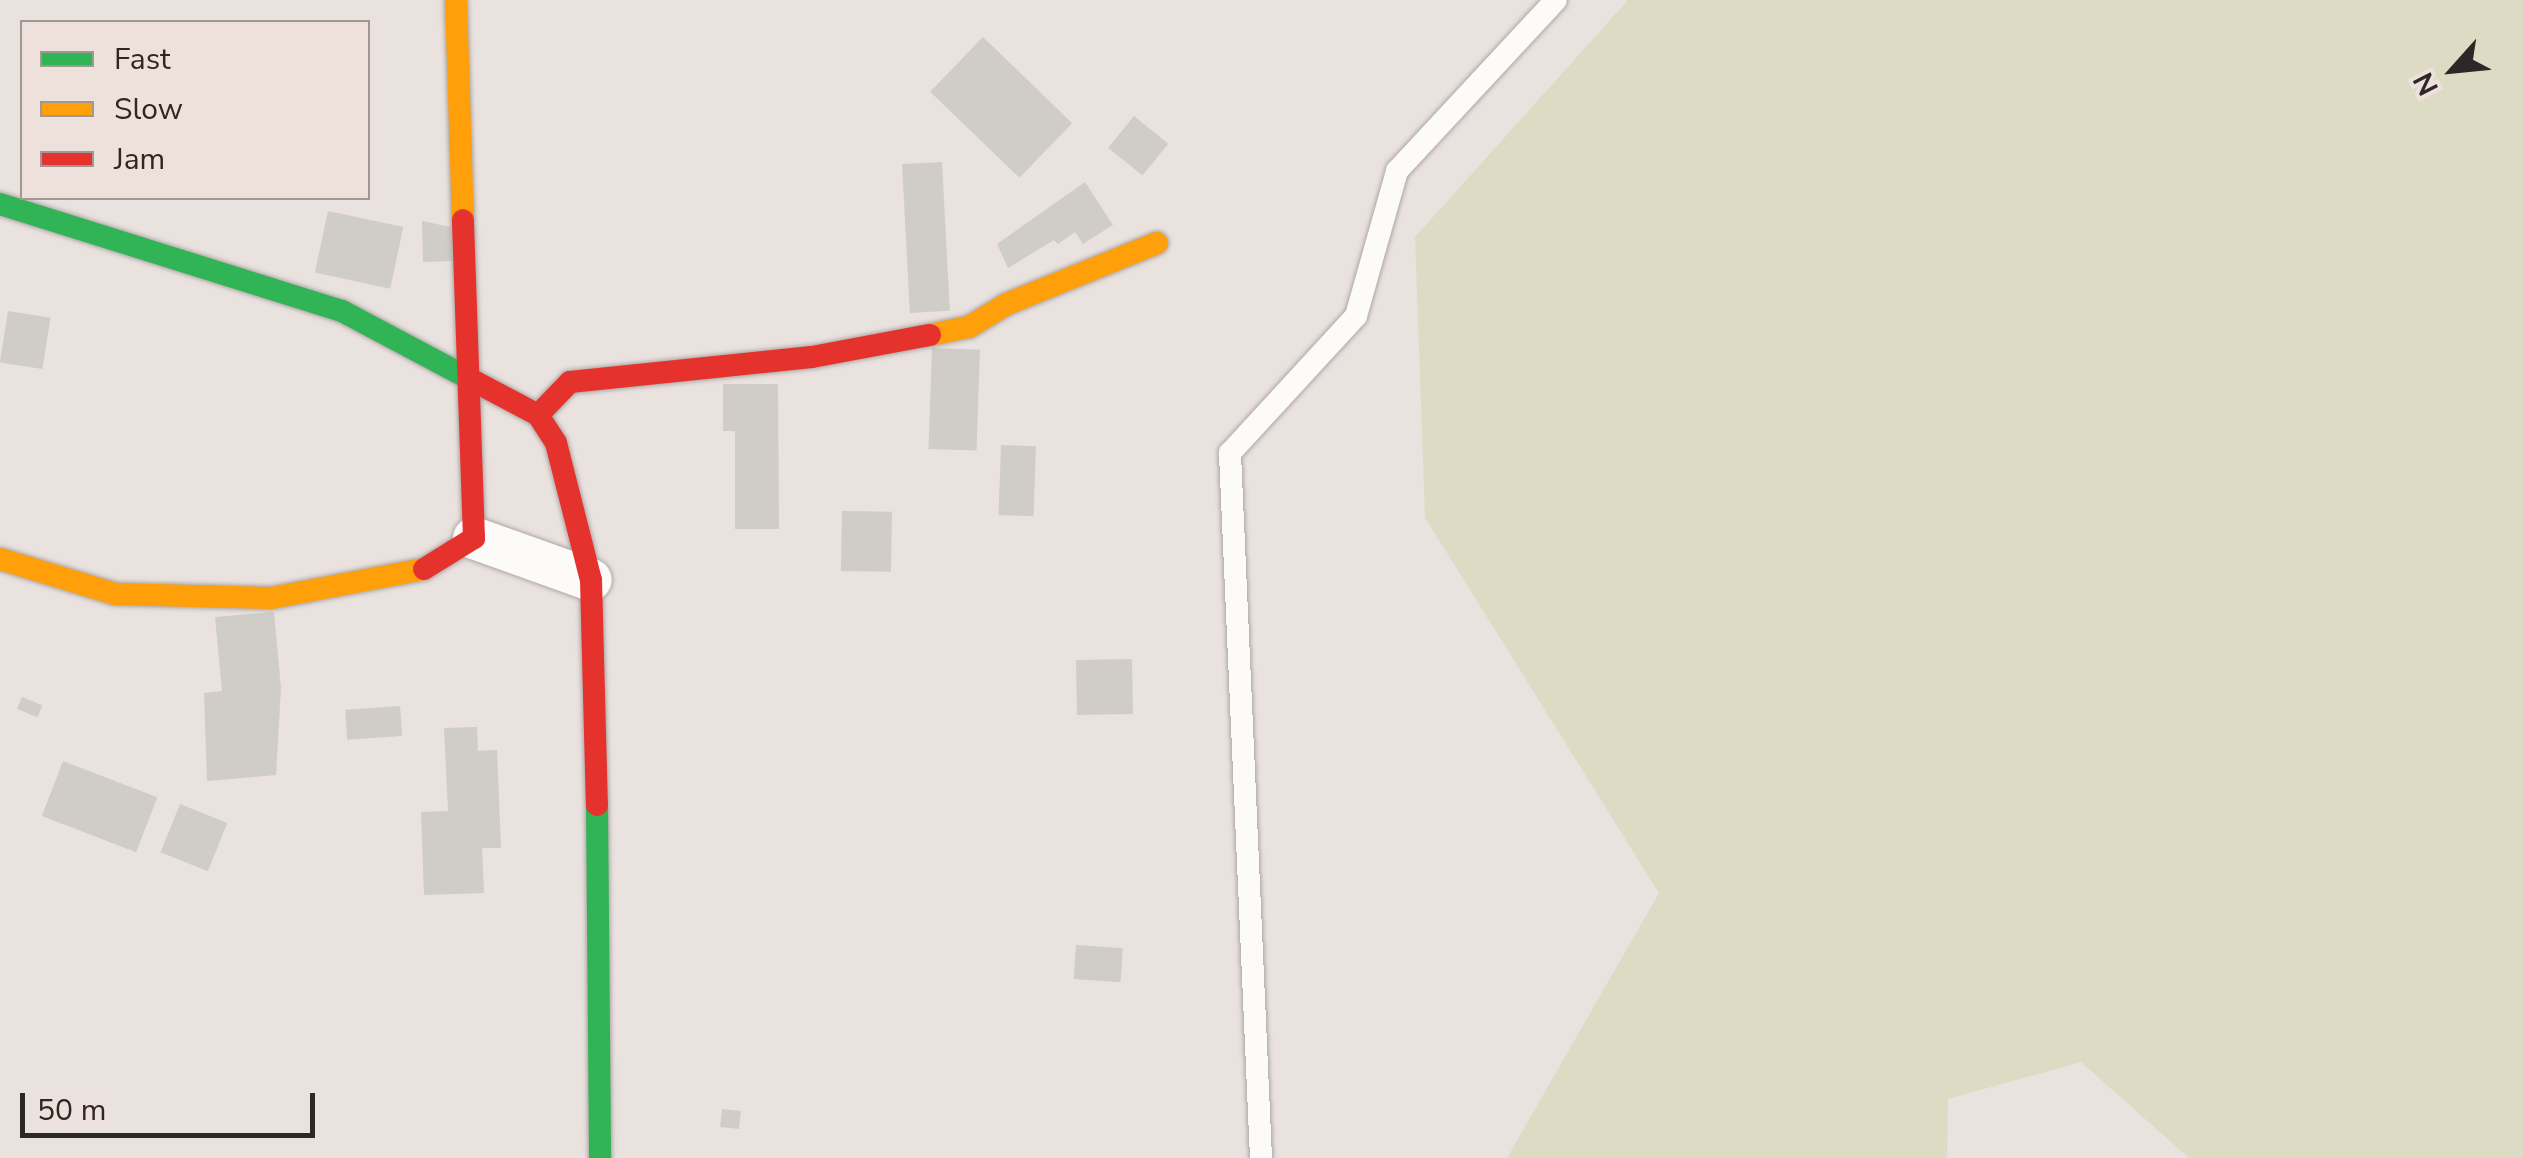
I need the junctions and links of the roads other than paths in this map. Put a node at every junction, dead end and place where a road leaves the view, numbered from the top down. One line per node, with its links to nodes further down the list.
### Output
1 (456, 0): 5 (street)
2 (1556, 0): 11 (lane)
3 (0, 204): 5 (street)
4 (1157, 243): 6 (street)
5 (472, 380): 6 (street); 7 (street)
6 (538, 415): 9 (street)
7 (474, 538): 8 (street); 9 (street)
8 (0, 559)
9 (592, 580): 10 (street)
10 (600, 1158)
11 (1262, 1158)

